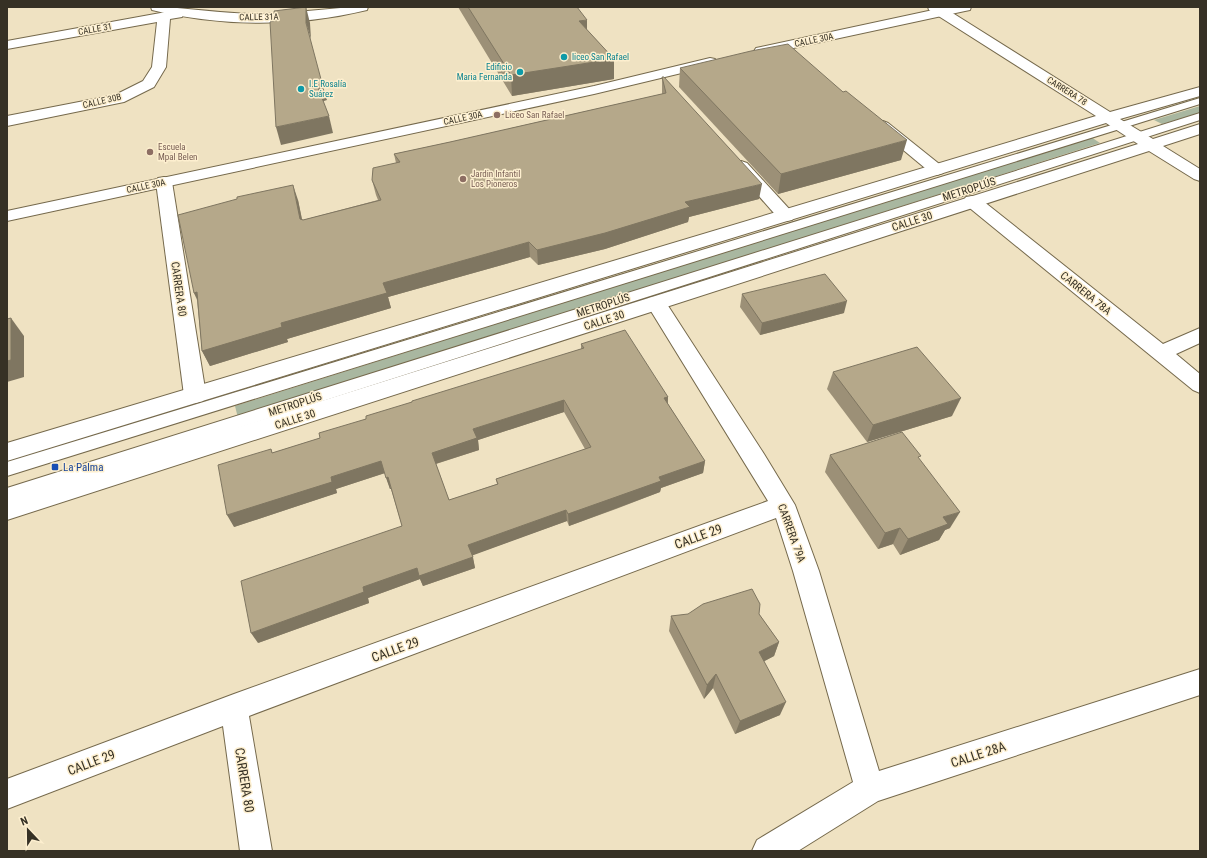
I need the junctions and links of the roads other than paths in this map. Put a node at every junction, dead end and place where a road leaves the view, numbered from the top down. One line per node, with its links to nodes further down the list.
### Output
1 (362, 7): 5 (street, CALLE 31A)
2 (965, 7): 3 (street, CALLE 30A)
3 (938, 9): 7 (street, CALLE 30A); 18 (street, CARRERA 78)
4 (160, 12): 5 (street, CALLE 31); 6 (street, CALLE 31); 17 (street, CALLE 30B)
5 (183, 12)
6 (7, 45)
7 (787, 46): 8 (street, CALLE 30A); 9 (street)
8 (749, 54)
9 (798, 56)
10 (726, 59): 11 (street, CALLE 30A)
11 (657, 74): 12 (street); 24 (street, CALLE 30A)
12 (668, 86)
13 (1200, 91): 18 (street)
14 (1200, 101): 18 (lane, METROPLÚS)
15 (1200, 116): 20 (lane, METROPLÚS)
16 (875, 119): 22 (street)
17 (7, 121)
18 (1114, 121): 20 (street, CARRERA 78); 22 (street); 34 (lane, METROPLÚS)
19 (1200, 129): 20 (street, CALLE 30)
20 (1143, 140): 23 (street, CARRERA 78); 25 (street, CALLE 30); 35 (lane, METROPLÚS)
21 (732, 156): 27 (street)
22 (937, 170): 27 (street)
23 (1200, 176)
24 (164, 182): 26 (street, CALLE 30A); 32 (street, CARRERA 80)
25 (972, 201): 28 (street, CALLE 30); 30 (street, CARRERA 78A)
26 (7, 216)
27 (786, 216): 32 (street)
28 (656, 303): 36 (street, CARRERA 79A); 37 (street, CALLE 30)
29 (1200, 336): 30 (street)
30 (1161, 354): 31 (street, CARRERA 78A)
31 (1200, 385)
32 (195, 395): 33 (street)
33 (7, 452)
34 (7, 469)
35 (7, 495)
36 (783, 506): 39 (street, CALLE 29); 40 (street, CARRERA 79A)
37 (7, 510)
38 (1200, 682): 40 (street, CALLE 28A)
39 (234, 708): 41 (street, CALLE 29); 42 (street, CARRERA 80)
40 (870, 789): 43 (street, CALLE 28A)
41 (7, 794)
42 (256, 851)
43 (768, 851)

